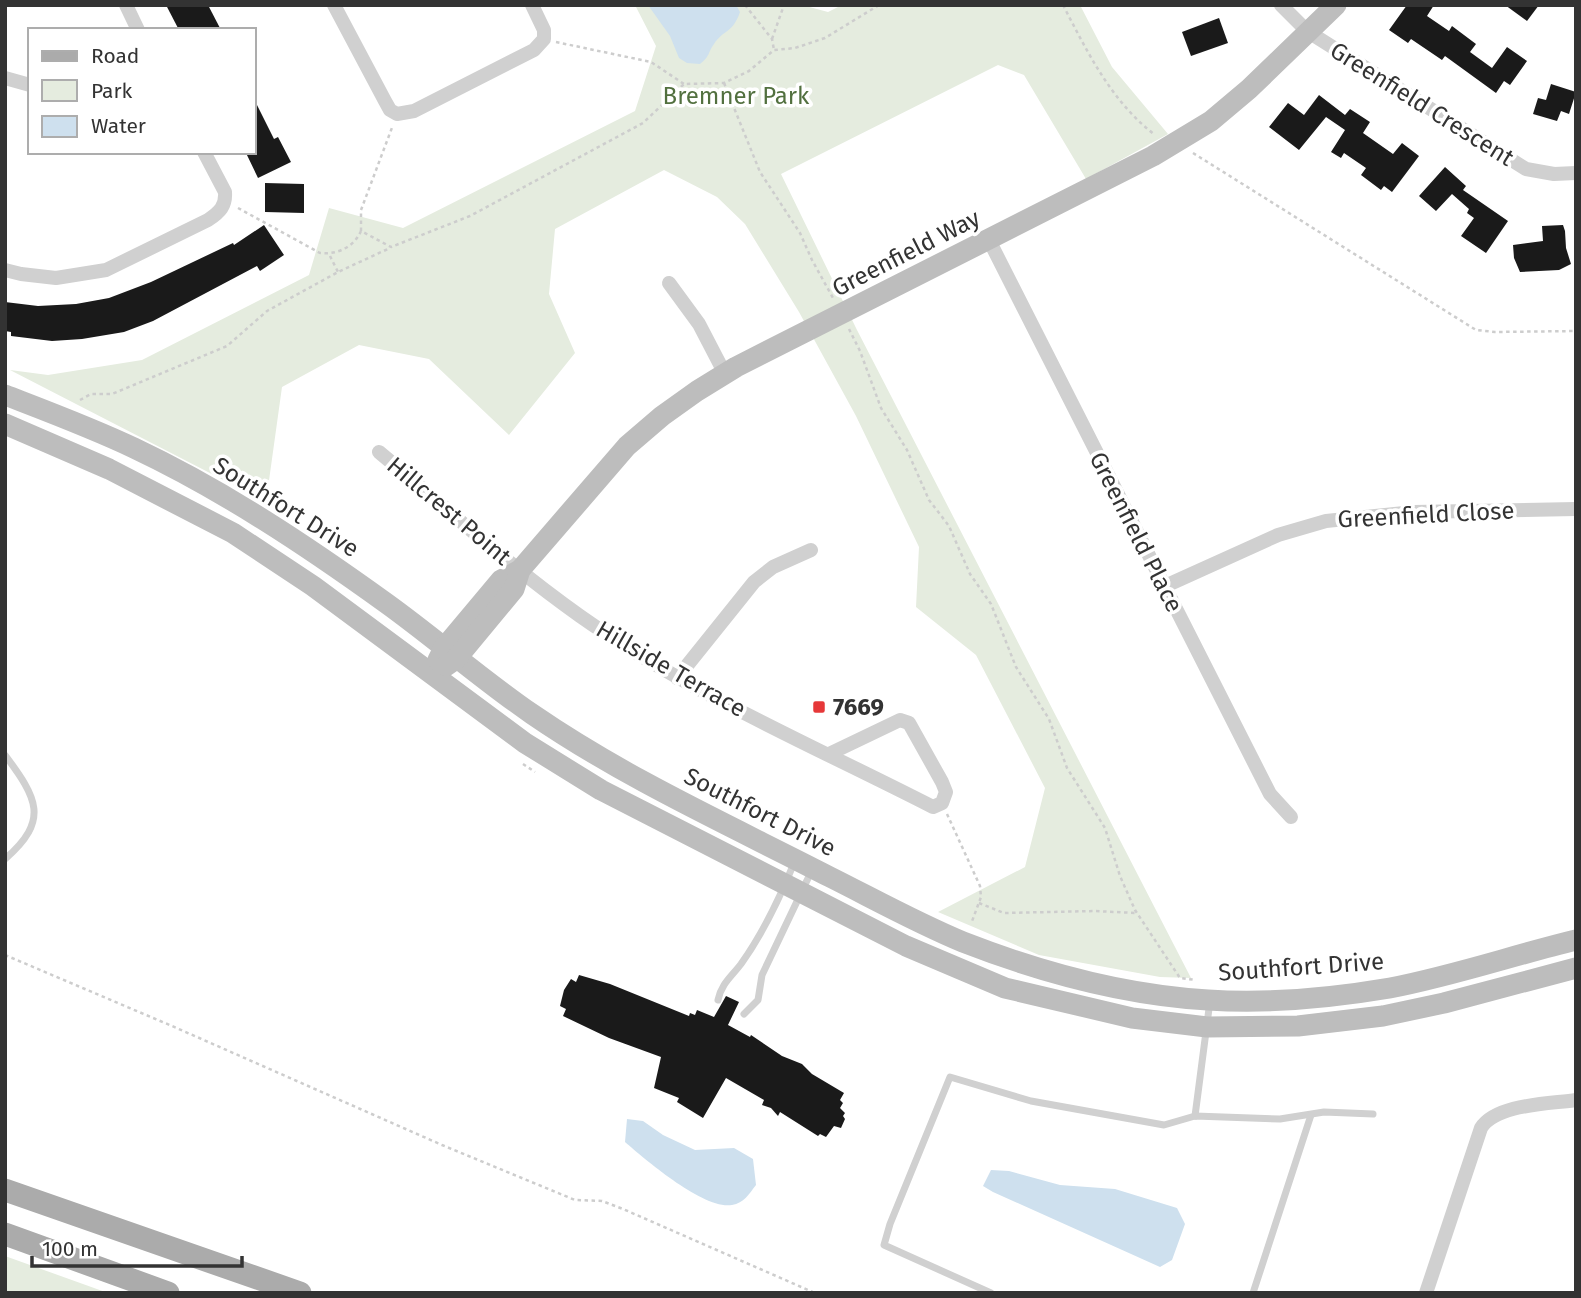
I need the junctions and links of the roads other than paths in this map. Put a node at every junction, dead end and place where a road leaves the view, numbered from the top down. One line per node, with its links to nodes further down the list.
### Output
1 (126, 5): 6 (street)
2 (334, 5): 3 (street)
3 (531, 5)
4 (1281, 5): 7 (street, Greenfield Crescent)
5 (1336, 5): 7 (main road, Greenfield Way)
6 (137, 28)
7 (1307, 31): 11 (street, Greenfield Crescent); 12 (main road, Greenfield Way)
8 (5, 78): 9 (street)
9 (28, 84)
10 (205, 154): 13 (street)
11 (1576, 173)
12 (989, 240): 15 (main road, Greenfield Way); 22 (street, Greenfield Place)
13 (5, 270)
14 (669, 283): 15 (street)
15 (725, 374): 21 (main road, Greenfield Way)
16 (5, 395): 23 (main road, Southfort Drive)
17 (5, 424): 24 (main road, Southfort Drive)
18 (379, 452): 21 (street, Hillcrest Point)
19 (1576, 509): 22 (street, Greenfield Close)
20 (811, 550): 25 (street)
21 (520, 570): 23 (main road, Greenfield Way); 25 (street, Hillside Terrace)
22 (1163, 587): 28 (street, Greenfield Place)
23 (450, 654): 24 (main road, Greenfield Way); 30 (main road, Southfort Drive)
24 (432, 674): 31 (main road, Southfort Drive)
25 (677, 678): 26 (street, Hillside Terrace)
26 (829, 754): 26 (street, Hillside Terrace)
27 (5, 755): 29 (lane)
28 (1292, 817)
29 (5, 859)
30 (804, 864): 31 (lane); 31 (lane); 35 (main road, Southfort Drive)
31 (793, 890): 34 (lane); 36 (lane); 37 (main road, Southfort Drive)
32 (1576, 940): 35 (main road, Southfort Drive)
33 (1576, 968): 37 (main road, Southfort Drive)
34 (718, 1000)
35 (1210, 1000): 37 (lane)
36 (744, 1014)
37 (1208, 1027): 41 (lane)
38 (1576, 1100): 48 (street)
39 (1373, 1114): 40 (lane)
40 (1311, 1115): 41 (lane); 47 (lane)
41 (1195, 1116): 46 (lane)
42 (5, 1190): 45 (main road)
43 (5, 1234): 44 (main road)
44 (169, 1293)
45 (300, 1293)
46 (991, 1293)
47 (1253, 1293)
48 (1426, 1293)

